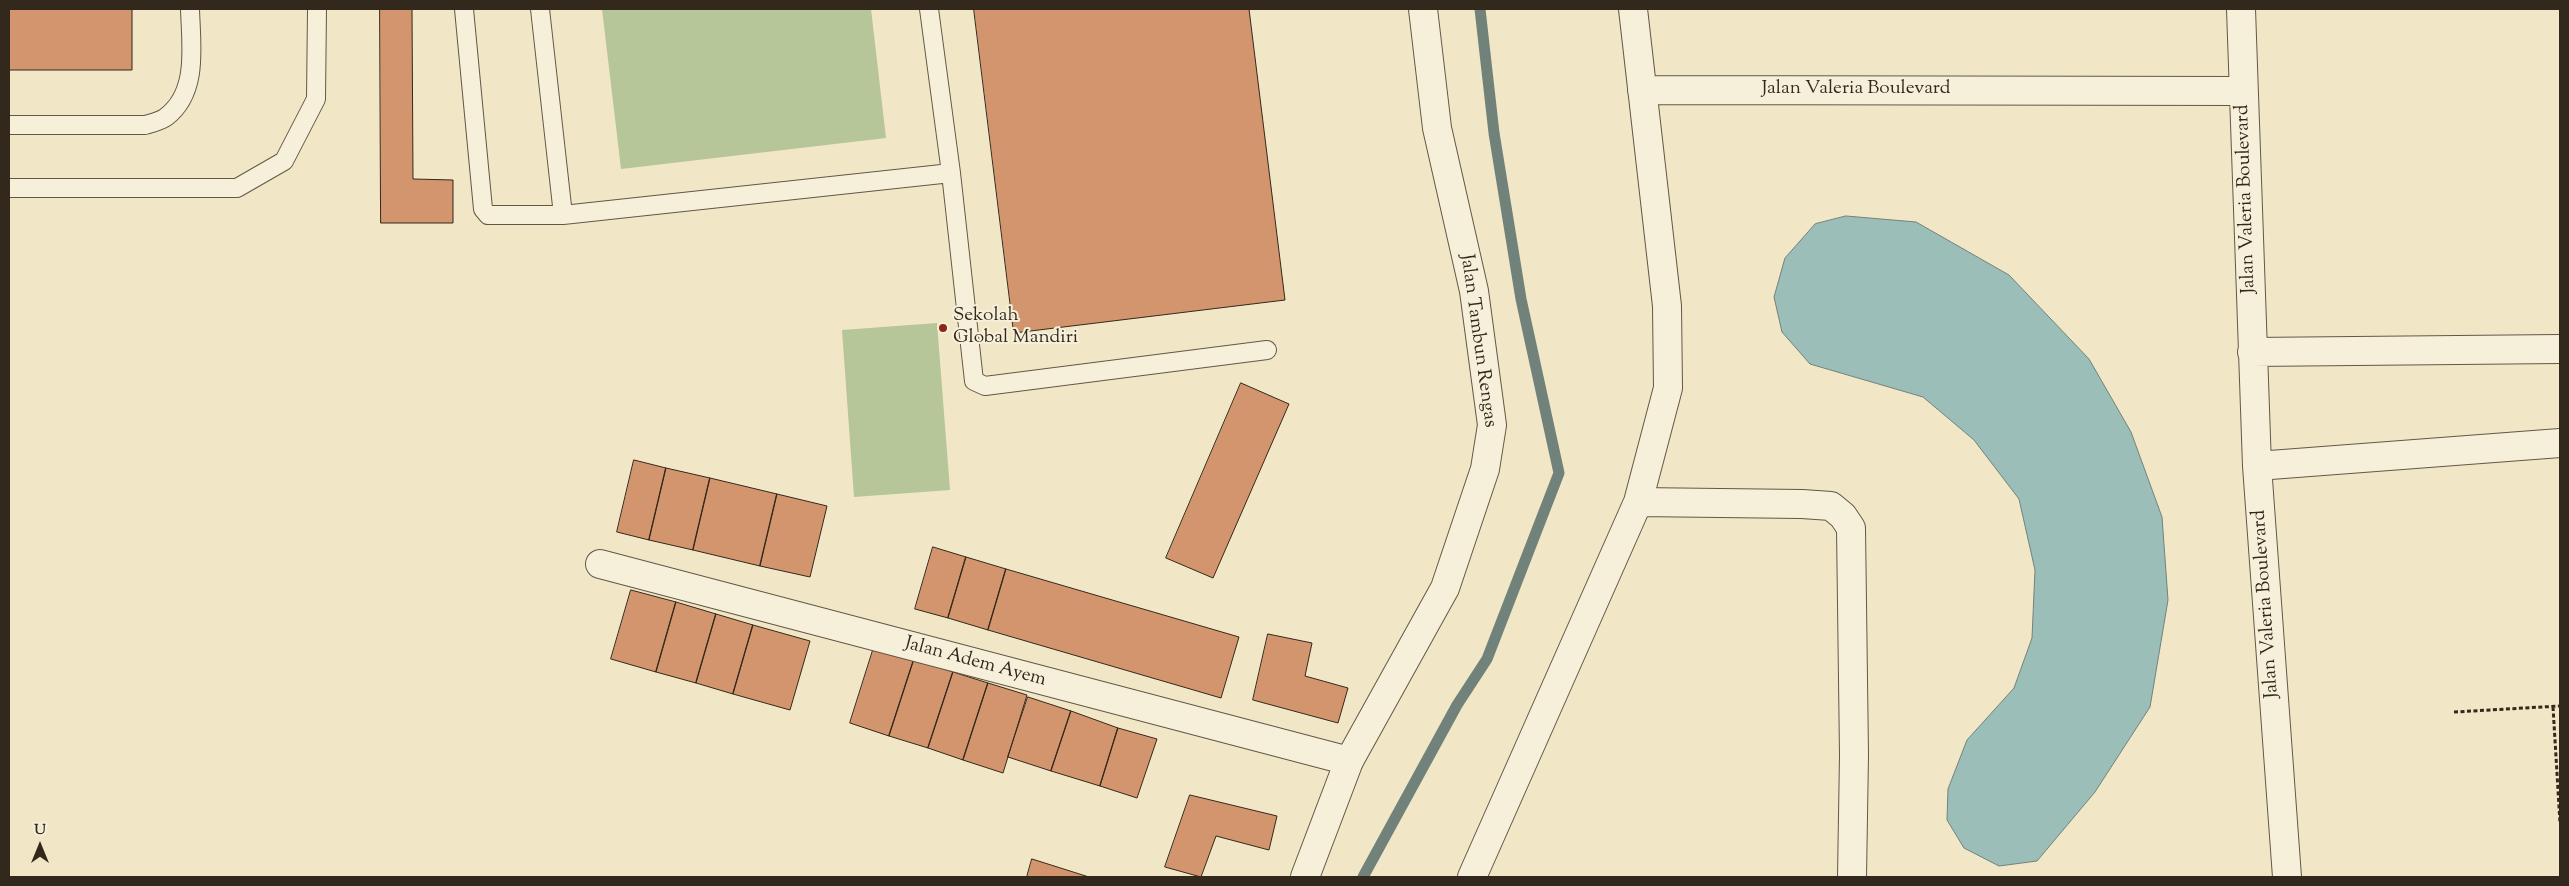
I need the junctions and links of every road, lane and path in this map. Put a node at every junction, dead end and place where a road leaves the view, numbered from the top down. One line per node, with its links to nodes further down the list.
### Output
1 (190, 9): 11 (lane)
2 (317, 9): 13 (lane)
3 (464, 9): 14 (lane)
4 (540, 9): 14 (lane)
5 (929, 9): 12 (lane)
6 (1423, 9): 25 (street, Jalan Tambun Rengas)
7 (1633, 9): 9 (street)
8 (2241, 9): 10 (street)
9 (1642, 90): 10 (street, Jalan Valeria Boulevard); 20 (street)
10 (2243, 91): 17 (street, Jalan Valeria Boulevard)
11 (9, 125)
12 (951, 173): 14 (lane); 16 (lane)
13 (9, 188)
14 (563, 214)
15 (2560, 349): 17 (street)
16 (1267, 350)
17 (2252, 352): 19 (street, Jalan Valeria Boulevard)
18 (2560, 443): 19 (street)
19 (2257, 466): 30 (street, Jalan Valeria Boulevard)
20 (1638, 502): 28 (street); 29 (street)
21 (600, 564): 25 (street, Jalan Adem Ayem)
22 (2560, 706): 23 (path)
23 (2553, 707): 24 (path); 26 (path)
24 (2454, 712)
25 (1349, 761): 27 (street, Jalan Tambun Rengas)
26 (2560, 823)
27 (1305, 877)
28 (1472, 877)
29 (1852, 877)
30 (2287, 877)

